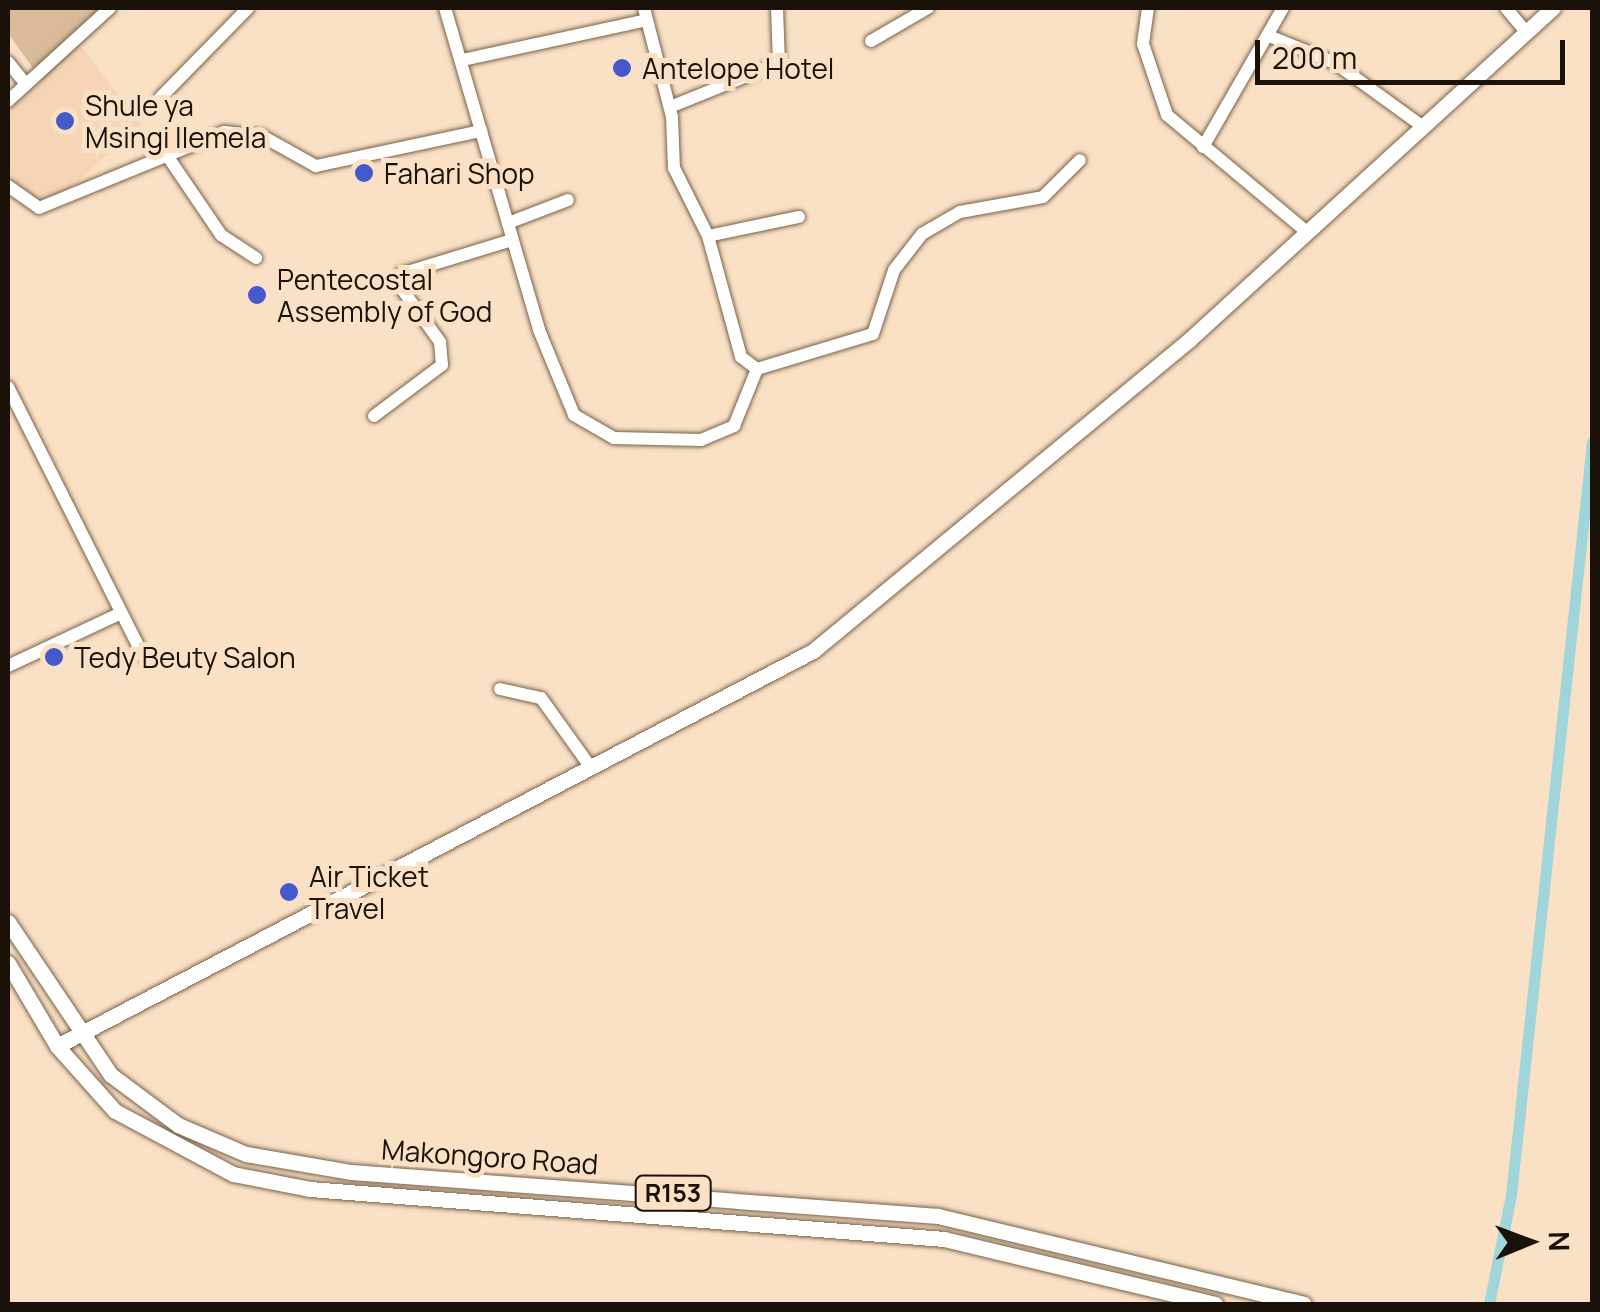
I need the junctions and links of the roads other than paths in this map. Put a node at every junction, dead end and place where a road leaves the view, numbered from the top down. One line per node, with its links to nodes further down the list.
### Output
1 (110, 8): 16 (street)
2 (248, 8): 17 (street)
3 (446, 8): 14 (street)
4 (777, 8): 19 (street)
5 (928, 8): 13 (street)
6 (1148, 8): 22 (street)
7 (1284, 8): 12 (street)
8 (1506, 8): 11 (street)
9 (1553, 8): 11 (main road)
10 (645, 14): 14 (street); 19 (street)
11 (1526, 32): 20 (main road)
12 (1269, 36): 20 (street); 22 (street)
13 (871, 40)
14 (462, 60): 21 (street)
15 (8, 62): 16 (street)
16 (25, 83): 18 (street)
17 (160, 98)
18 (8, 101)
19 (670, 106): 30 (street)
20 (1422, 126): 29 (main road)
21 (480, 131): 23 (street); 28 (street)
22 (1204, 147): 29 (street)
23 (164, 151): 25 (street); 32 (street)
24 (1080, 160): 33 (street)
25 (8, 186)
26 (568, 200): 28 (street)
27 (799, 216): 30 (street)
28 (508, 223): 31 (street)
29 (1307, 232): 40 (main road)
30 (708, 236): 33 (street)
31 (512, 240): 33 (street); 35 (street)
32 (256, 258)
33 (757, 369)
34 (8, 387): 36 (street)
35 (374, 416)
36 (121, 612): 37 (street); 38 (street)
37 (144, 657)
38 (8, 666)
39 (500, 688): 40 (street)
40 (592, 769): 43 (main road)
41 (8, 922): 43 (main road, Makongoro Road / R153)
42 (8, 963): 44 (main road, Makongoro Road / R153)
43 (76, 1034): 44 (main road); 46 (main road, Makongoro Road / R153)
44 (56, 1046): 45 (main road, Makongoro Road / R153)
45 (1215, 1304)
46 (1304, 1304)

